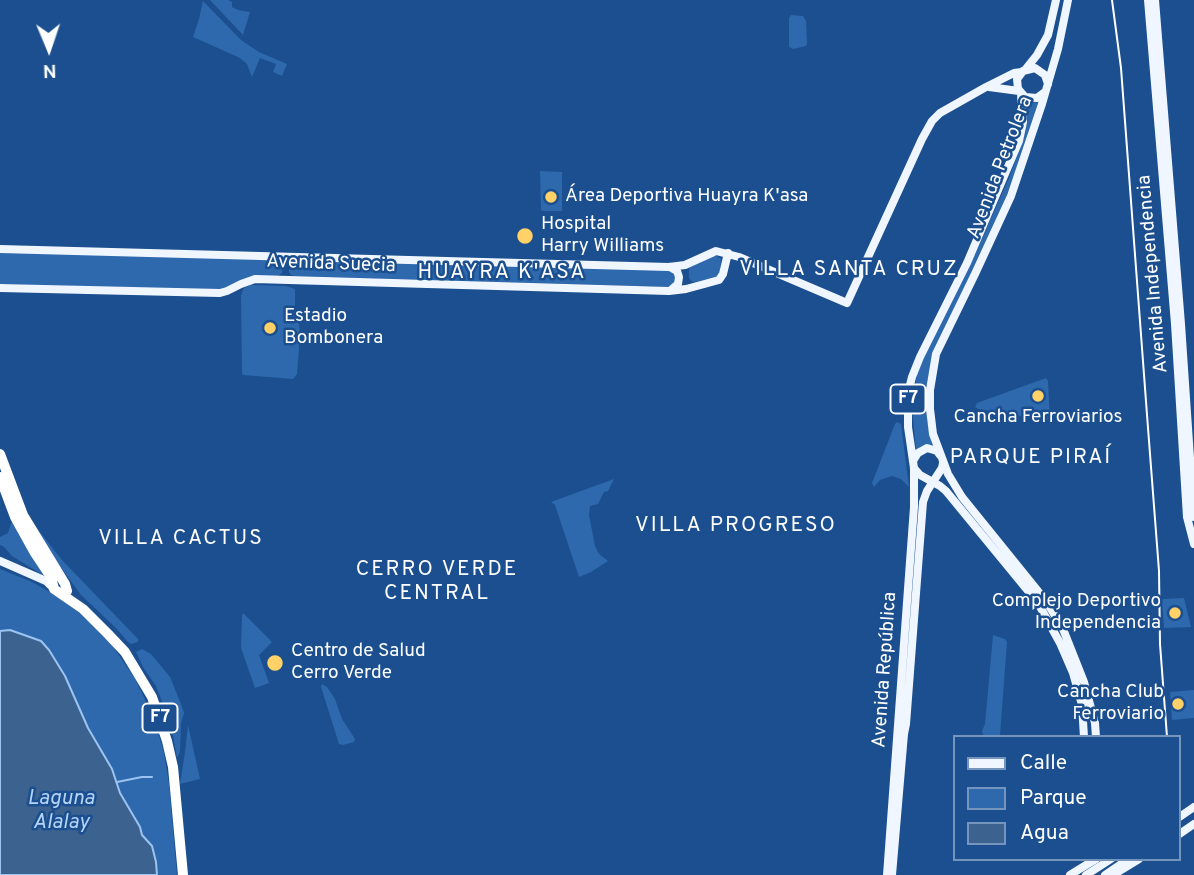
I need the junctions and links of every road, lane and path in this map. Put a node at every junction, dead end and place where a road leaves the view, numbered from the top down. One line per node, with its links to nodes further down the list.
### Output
1 (1056, 0): 5 (main road, Avenida Petrolera / F7)
2 (1068, 0): 7 (main road, Avenida Petrolera / F7)
3 (1148, 0): 20 (main road, Avenida Independencia)
4 (1155, 0): 19 (main road, Avenida Independencia)
5 (1023, 71): 6 (main road); 7 (main road); 8 (main road, F7)
6 (986, 87): 8 (main road); 10 (main road)
7 (1047, 87): 8 (main road); 15 (main road, Avenida Petrolera / F7)
8 (1020, 93): 16 (main road, Avenida Petrolera / F7)
9 (0, 249): 11 (main road, Avenida Suecia)
10 (728, 253): 11 (main road, Avenida Suecia); 13 (main road, Avenida Suecia)
11 (669, 267): 13 (main road)
12 (0, 288): 13 (main road, Avenida Suecia)
13 (669, 290)
14 (0, 454): 24 (highway)
15 (942, 459): 16 (main road); 18 (main road); 25 (main road, Avenida Petrolera)
16 (914, 465): 18 (main road); 33 (main road, Avenida República / F7)
17 (0, 477): 23 (highway)
18 (930, 480): 25 (main road); 33 (main road, Avenida República / F7)
19 (1194, 517)
20 (1194, 544)
21 (0, 561): 23 (main road)
22 (0, 567): 23 (main road)
23 (54, 589): 24 (highway, F7)
24 (64, 595): 35 (highway, F7)
25 (1086, 704): 26 (main road)
26 (1090, 735)
27 (1194, 805): 28 (main road)
28 (1180, 816)
29 (1092, 861): 38 (main road)
30 (1108, 861): 39 (main road, bridge)
31 (1127, 861): 40 (main road, bridge)
32 (1136, 861): 34 (main road)
33 (890, 863): 36 (main road, F7); 37 (main road, Avenida República)
34 (1114, 874)
35 (183, 875)
36 (886, 875)
37 (893, 875)
38 (1069, 875)
39 (1090, 875)
40 (1105, 875)

